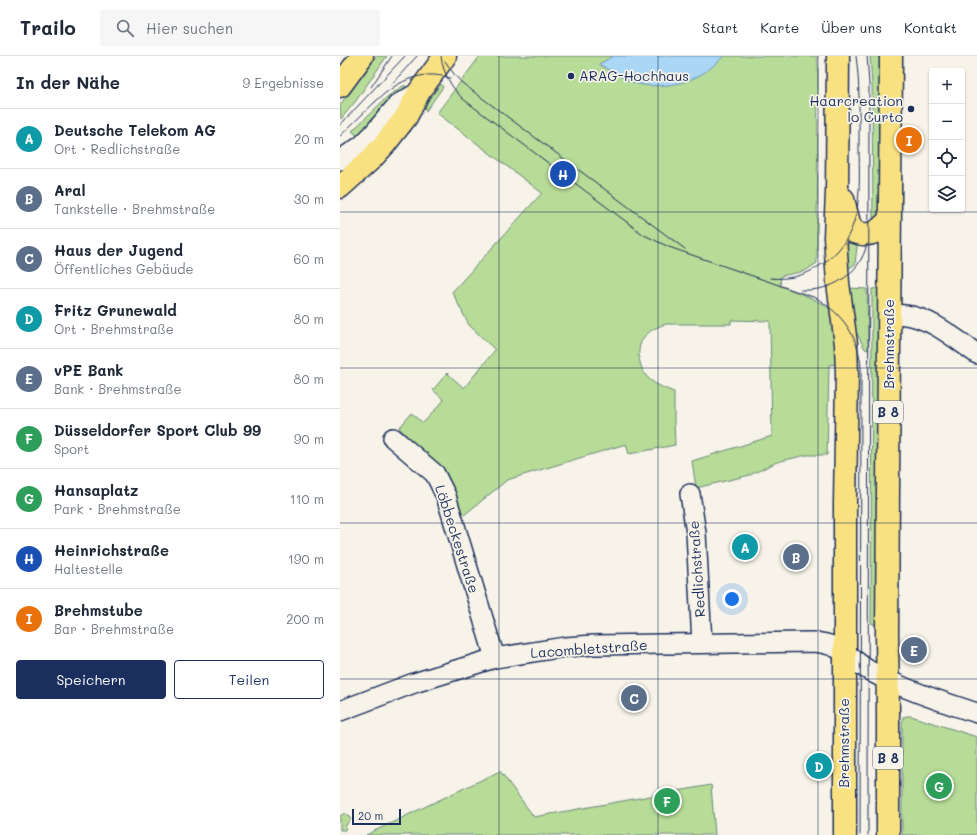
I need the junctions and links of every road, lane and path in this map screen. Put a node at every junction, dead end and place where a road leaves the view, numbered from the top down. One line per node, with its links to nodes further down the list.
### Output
1 (362, 56): 5 (main road)
2 (445, 56): 6 (main road)
3 (838, 56): 9 (main road, Brehmstraße)
4 (891, 56): 10 (main road, Brehmstraße / B 8)
5 (340, 86)
6 (419, 92): 7 (street); 8 (main road)
7 (340, 160)
8 (340, 187)
9 (837, 192): 10 (main road); 16 (main road, Brehmstraße)
10 (890, 219): 11 (main road, Brehmstraße / B 8)
11 (889, 315): 12 (street); 18 (main road, Brehmstraße / B 8)
12 (977, 354)
13 (393, 438): 17 (street, Löbbeckestraße)
14 (690, 494): 15 (street, Redlichstraße)
15 (702, 643): 16 (street, Lacombletstraße); 17 (street, Lacombletstraße)
16 (844, 651): 18 (street); 21 (main road, Brehmstraße)
17 (495, 658): 19 (street, Lacombletstraße)
18 (888, 680): 20 (street); 22 (main road, Brehmstraße / B 8)
19 (340, 711)
20 (977, 713)
21 (844, 835)
22 (888, 835)

